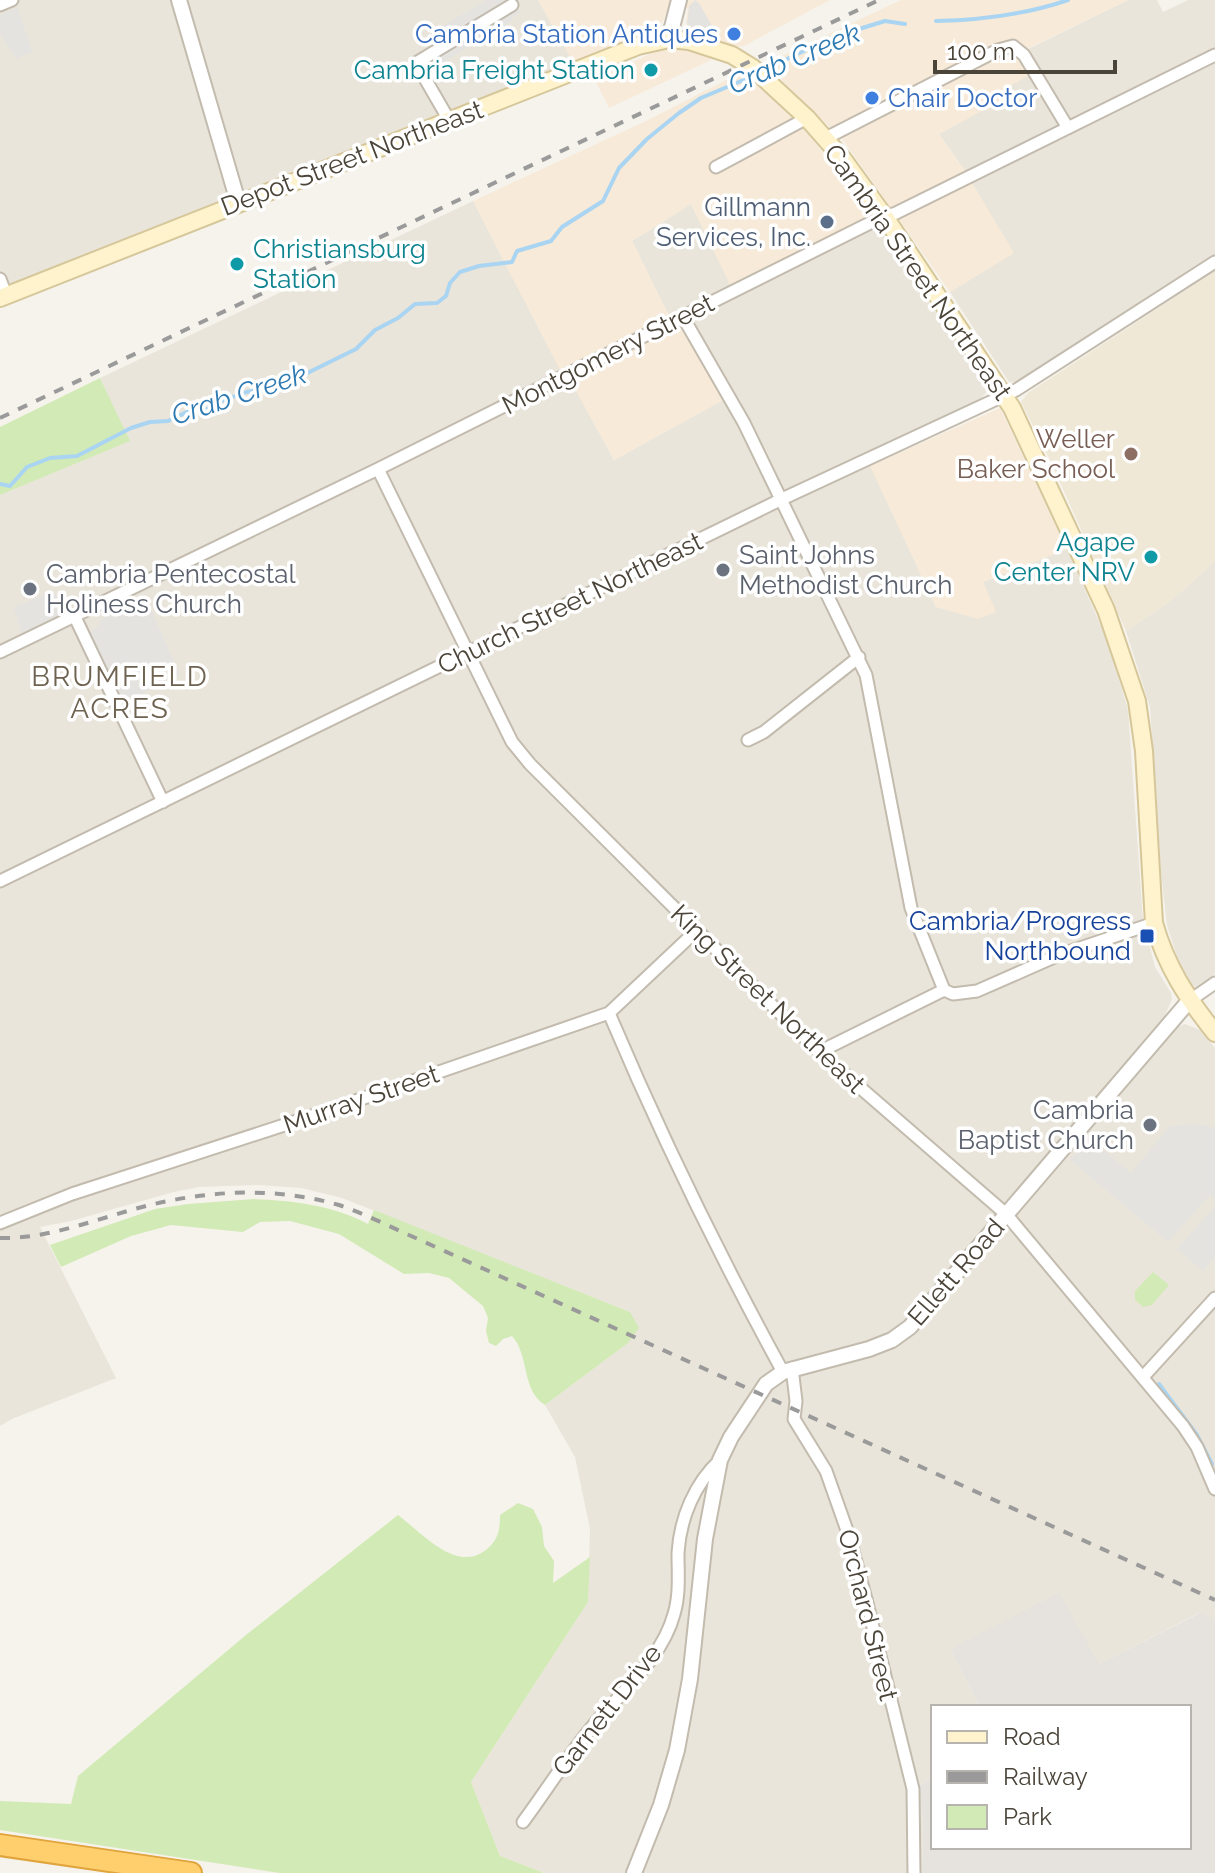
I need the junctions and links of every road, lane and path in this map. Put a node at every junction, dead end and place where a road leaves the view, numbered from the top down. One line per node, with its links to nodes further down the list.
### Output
1 (12, 0): 4 (street)
2 (179, 0): 13 (street)
3 (679, 0): 6 (street)
4 (0, 5)
5 (512, 5): 9 (street)
6 (669, 39): 8 (main road, Cambria Street Northeast); 9 (main road, Depot Street Northeast)
7 (1215, 55): 10 (street, Montgomery Street)
8 (807, 118): 11 (main road, Cambria Street Northeast); 12 (street)
9 (449, 120): 13 (main road, Depot Street Northeast)
10 (1068, 128): 11 (street); 14 (street, Montgomery Street)
11 (826, 138): 14 (main road, Cambria Street Northeast)
12 (716, 167)
13 (238, 202): 16 (main road, Depot Street Northeast)
14 (885, 217): 17 (street, Montgomery Street); 18 (main road, Cambria Street Northeast)
15 (1215, 262): 18 (street, Church Street Northeast)
16 (2, 291)
17 (683, 317): 19 (street, Montgomery Street); 20 (street)
18 (1005, 396): 20 (street, Church Street Northeast); 28 (main road, Cambria Street Northeast)
19 (378, 469): 21 (street, Montgomery Street); 23 (street, King Street Northeast)
20 (782, 499): 23 (street, Church Street Northeast); 24 (street)
21 (74, 615): 22 (street, Montgomery Street); 26 (street)
22 (0, 652)
23 (469, 653): 26 (street, Church Street Northeast); 29 (street, King Street Northeast)
24 (859, 657): 25 (street); 31 (street)
25 (748, 740)
26 (163, 802): 27 (street, Church Street Northeast)
27 (0, 881)
28 (1154, 923): 31 (street); 32 (main road, Cambria Street Northeast)
29 (696, 931): 33 (street, Murray Street); 35 (street, King Street Northeast)
30 (1215, 983): 32 (street)
31 (944, 990): 35 (street)
32 (1189, 1001): 34 (main road, Cambria Street Northeast); 36 (street, Ellett Road)
33 (609, 1013): 37 (street, Murray Street); 39 (street, Orchard Street)
34 (1215, 1033)
35 (819, 1052): 36 (street, King Street Northeast)
36 (1006, 1214): 39 (street, Ellett Road); 40 (street, King Street Northeast)
37 (0, 1223)
38 (1215, 1298): 40 (street)
39 (788, 1370): 41 (street); 47 (street, Orchard Street)
40 (1143, 1377): 42 (street, King Street Northeast)
41 (720, 1460): 43 (street, Garnett Drive); 46 (street)
42 (1215, 1489)
43 (523, 1822)
44 (0, 1845): 45 (highway)
45 (191, 1873)
46 (634, 1873)
47 (914, 1873)

